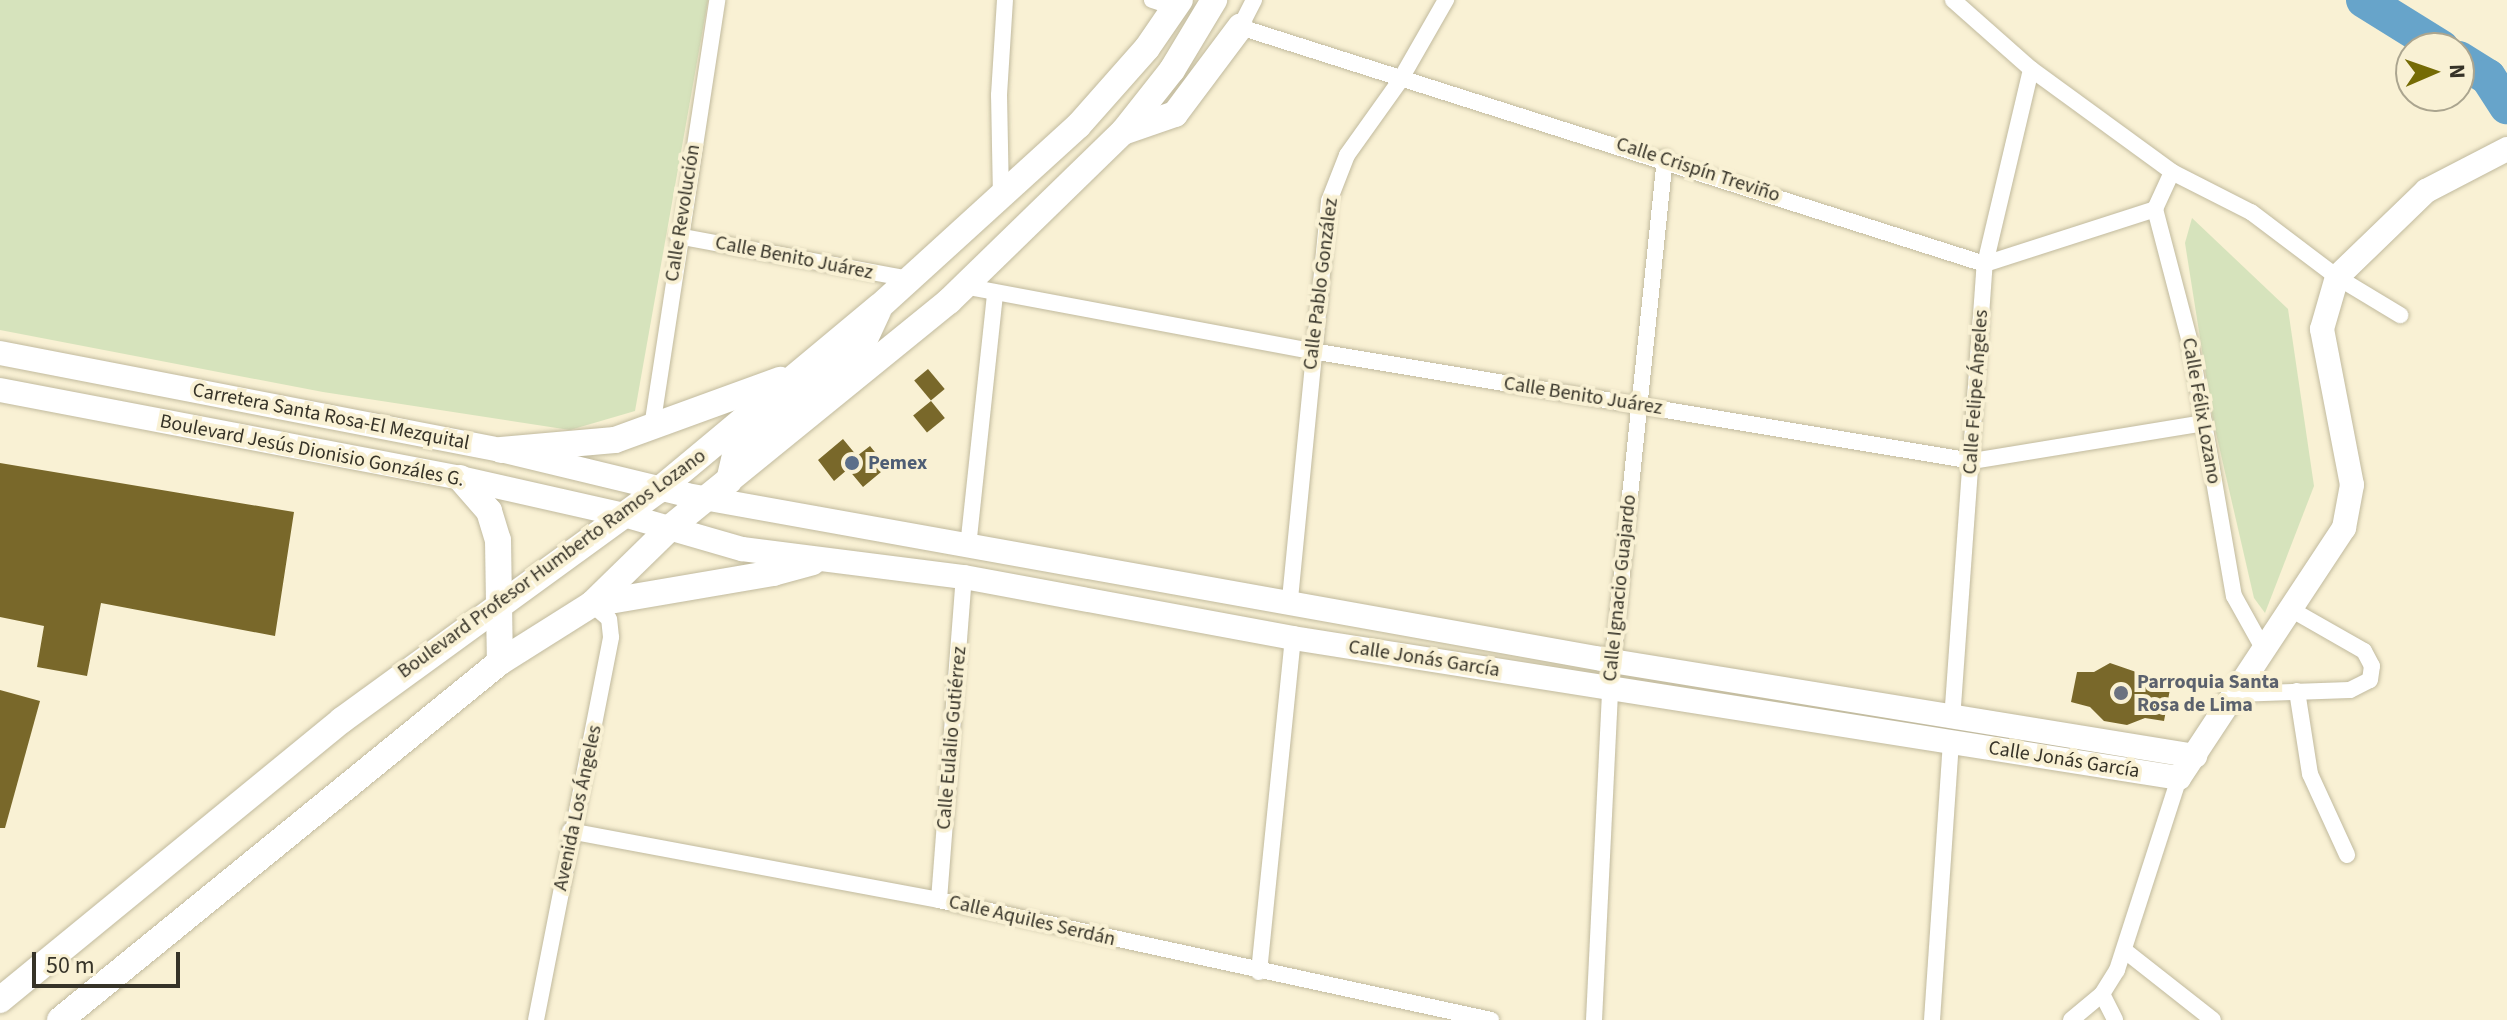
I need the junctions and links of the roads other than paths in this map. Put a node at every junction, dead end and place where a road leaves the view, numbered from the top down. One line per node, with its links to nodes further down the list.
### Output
1 (717, 0): 17 (street, Calle Revolución)
2 (1005, 0): 15 (street)
3 (1214, 0): 11 (main road, Boulevard Profesor Humberto Ramos Lozano)
4 (1254, 0): 8 (street)
5 (1446, 0): 10 (street, Calle Pablo González)
6 (1953, 0): 9 (street)
7 (1169, 3): 15 (main road, Boulevard Profesor Humberto Ramos Lozano)
8 (1240, 27): 10 (street, Calle Crispín Treviño); 11 (main road)
9 (2031, 69): 14 (street); 18 (street, Calle Felipe Ángeles)
10 (1399, 82): 13 (street, Calle Crispín Treviño); 25 (street, Calle Pablo González)
11 (1123, 132): 21 (main road, Boulevard Profesor Humberto Ramos Lozano)
12 (2507, 149): 19 (street)
13 (1665, 158): 18 (street, Calle Crispín Treviño); 29 (street, Calle Ignacio Guajardo)
14 (2172, 172): 16 (street); 19 (street)
15 (1001, 200): 20 (main road, Boulevard Profesor Humberto Ramos Lozano); 21 (main road)
16 (2155, 209): 18 (street); 30 (street, Calle Félix Lozano)
17 (678, 236): 20 (street, Calle Benito Juárez); 31 (street, Calle Revolución)
18 (1985, 264): 33 (street, Calle Felipe Ángeles)
19 (2337, 277): 24 (street); 46 (street)
20 (909, 279): 23 (main road, Boulevard Profesor Humberto Ramos Lozano)
21 (968, 282): 22 (street, Calle Benito Juárez); 35 (main road, Boulevard Profesor Humberto Ramos Lozano)
22 (995, 293): 25 (street, Calle Benito Juárez); 40 (street)
23 (879, 307): 27 (main road, Boulevard Profesor Humberto Ramos Lozano); 35 (main road)
24 (2400, 315)
25 (1312, 351): 29 (street, Calle Benito Juárez); 43 (street, Calle Pablo González)
26 (0, 353): 32 (street, Carretera Santa Rosa-El Mezquital)
27 (799, 373): 31 (main road); 36 (main road, Boulevard Profesor Humberto Ramos Lozano)
28 (0, 390): 34 (street, Boulevard Jesús Dionisio Gonzáles G.)
29 (1640, 405): 33 (street, Calle Benito Juárez); 49 (street, Calle Ignacio Guajardo)
30 (2204, 423): 33 (street, Calle Benito Juárez); 48 (street, Calle Félix Lozano)
31 (652, 427): 32 (main road)
32 (501, 450): 36 (street, Carretera Santa Rosa-El Mezquital)
33 (1972, 461): 54 (street, Calle Felipe Ángeles)
34 (460, 478): 38 (street, Boulevard Jesús Dionisio Gonzáles G.); 44 (main road)
35 (729, 481): 37 (main road, Boulevard Profesor Humberto Ramos Lozano)
36 (659, 490): 37 (street, Carretera Santa Rosa-El Mezquital); 38 (main road, Boulevard Profesor Humberto Ramos Lozano)
37 (709, 499): 39 (main road, Boulevard Profesor Humberto Ramos Lozano); 40 (street, Calle Jonás García)
38 (624, 515): 39 (street, Boulevard Jesús Dionisio Gonzáles G.); 44 (main road, Boulevard Profesor Humberto Ramos Lozano)
39 (671, 527): 41 (street, Calle Jonás García); 45 (main road, Boulevard Profesor Humberto Ramos Lozano)
40 (968, 547): 43 (street, Calle Jonás García)
41 (813, 562): 42 (street, Calle Jonás García); 45 (main road)
42 (964, 577): 47 (street, Calle Jonás García); 59 (street, Calle Eulalio Gutiérrez)
43 (1290, 599): 49 (street, Calle Jonás García)
44 (497, 604): 50 (main road); 63 (main road, Boulevard Profesor Humberto Ramos Lozano)
45 (592, 604): 50 (main road, Boulevard Profesor Humberto Ramos Lozano); 57 (street, Avenida Los Ángeles)
46 (2294, 611): 48 (street); 52 (street)
47 (1293, 638): 51 (street, Calle Jonás García); 61 (street)
48 (2263, 648): 53 (street)
49 (1612, 661): 51 (street, Calle Ignacio Guajardo); 54 (street, Calle Jonás García)
50 (500, 662): 64 (main road, Boulevard Profesor Humberto Ramos Lozano)
51 (1610, 689): 54 (street, Calle Jonás García); 67 (street, Calle Ignacio Guajardo)
52 (2297, 691): 53 (street); 58 (street)
53 (2235, 694): 55 (street)
54 (1952, 731): 55 (street, Calle Jonás García); 56 (street, Calle Jonás García); 68 (street, Calle Felipe Ángeles)
55 (2195, 756): 56 (street)
56 (2179, 778): 60 (street)
57 (570, 831): 59 (street, Calle Aquiles Serdán); 65 (street, Avenida Los Ángeles)
58 (2347, 855)
59 (939, 900): 61 (street, Calle Aquiles Serdán)
60 (2124, 950): 62 (street); 71 (street)
61 (1259, 972): 66 (street, Calle Aquiles Serdán)
62 (2102, 994): 69 (street); 70 (street)
63 (0, 1000)
64 (60, 1020)
65 (536, 1020)
66 (1491, 1020)
67 (1594, 1020)
68 (1932, 1020)
69 (2071, 1020)
70 (2115, 1020)
71 (2213, 1020)

